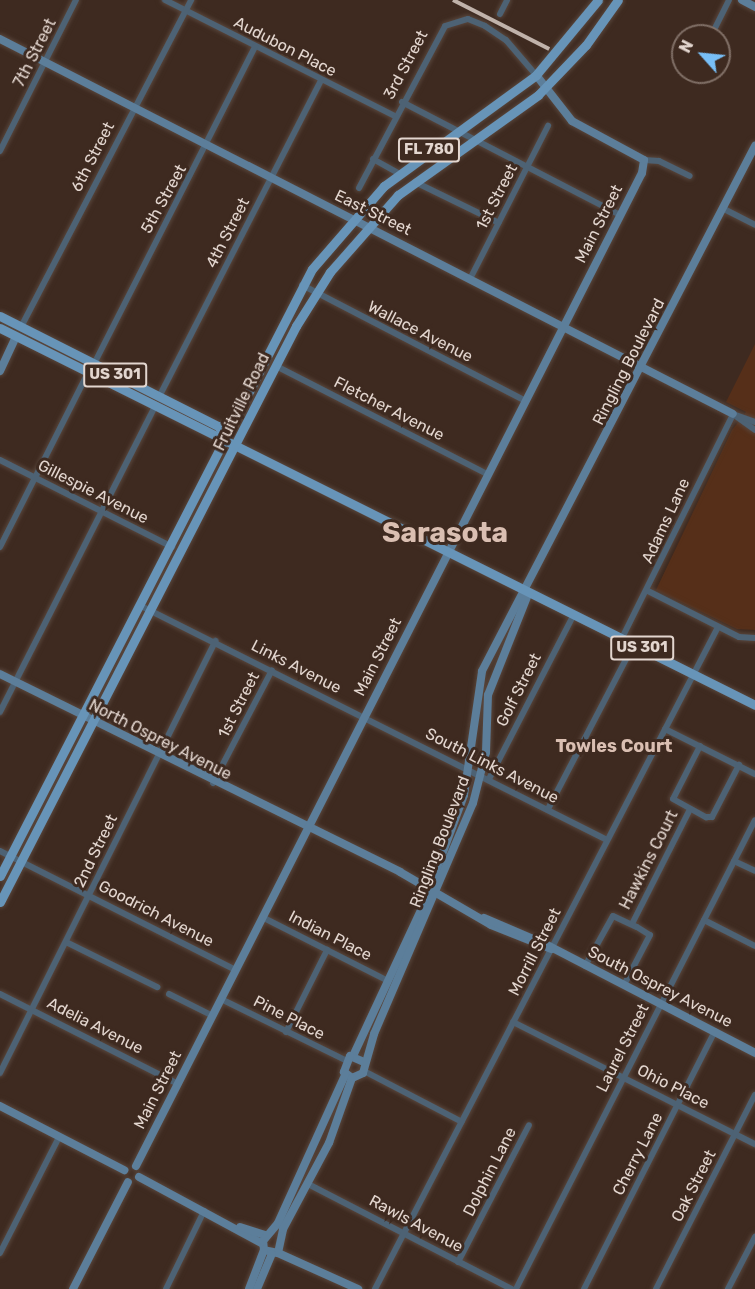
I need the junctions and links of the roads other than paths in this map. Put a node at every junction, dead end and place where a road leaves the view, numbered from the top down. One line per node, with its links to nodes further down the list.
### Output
1 (76, 0): 15 (street, 7th Street)
2 (165, 0): 10 (street, Audubon Place)
3 (191, 0): 10 (street, 6th Street)
4 (507, 0): 11 (street)
5 (598, 0): 16 (main road, Fruitville Road / FL 780)
6 (618, 0): 18 (main road, Fruitville Road / FL 780)
7 (729, 0): 12 (street)
8 (742, 0): 9 (street)
9 (755, 7)
10 (185, 11): 14 (street, Audubon Place); 20 (street, 6th Street)
11 (500, 14)
12 (717, 24)
13 (0, 39): 15 (street, East Street)
14 (255, 46): 17 (street, Audubon Place); 25 (street, 5th Street)
15 (45, 63): 20 (street, East Street); 27 (street, 7th Street)
16 (536, 75): 18 (street); 19 (street, 3rd Street); 23 (main road, Fruitville Road / FL 780)
17 (321, 80): 21 (street, Audubon Place); 33 (street, 4th Street)
18 (545, 87): 24 (main road, Fruitville Road / FL 780); 29 (street)
19 (402, 102): 21 (street, 3rd Street); 23 (street)
20 (136, 109): 25 (street, East Street); 46 (street, 6th Street)
21 (394, 116): 28 (street, 3rd Street)
22 (548, 126): 30 (street, 1st Street)
23 (459, 131): 24 (street); 31 (main road, Fruitville Road / FL 780)
24 (474, 139): 30 (street); 34 (main road, Fruitville Road / FL 780)
25 (207, 144): 33 (street, East Street); 51 (street, 5th Street)
26 (755, 146): 36 (street, Ringling Boulevard)
27 (0, 151)
28 (373, 159): 31 (street); 35 (street, 3rd Street)
29 (644, 160): 32 (street); 37 (street, Main Street)
30 (528, 166): 37 (street); 39 (street, 1st Street)
31 (398, 173): 38 (main road, Fruitville Road / FL 780)
32 (690, 176)
33 (271, 178): 38 (street, East Street); 57 (street, 4th Street)
34 (414, 181): 39 (street); 41 (main road, Fruitville Road / FL 780)
35 (359, 188)
36 (724, 209): 40 (street); 53 (street, Ringling Boulevard)
37 (620, 215): 47 (street, Main Street)
38 (351, 219): 41 (street, East Street); 43 (main road, Fruitville Road / FL 780)
39 (499, 223): 42 (street, 1st Street)
40 (755, 225)
41 (366, 227): 42 (street, East Street); 44 (main road, Fruitville Road / FL 780)
42 (470, 279): 47 (street, East Street)
43 (302, 285): 44 (street, Wallace Avenue); 61 (main road, Fruitville Road / FL 780)
44 (316, 293): 52 (main road, Fruitville Road / FL 780); 56 (street, Wallace Avenue)
45 (0, 316): 46 (main road, US 301)
46 (21, 327): 51 (main road, US 301)
47 (564, 327): 53 (street, East Street); 56 (street, Main Street)
48 (0, 328): 49 (main road, US 301)
49 (16, 336): 50 (main road, US 301); 54 (street)
50 (31, 344): 51 (main road); 55 (main road, US 301)
51 (93, 364): 57 (main road, US 301)
52 (276, 366): 62 (main road, Fruitville Road / FL 780); 64 (street, Fletcher Avenue)
53 (644, 368): 58 (street, East Street); 70 (street, Ringling Boulevard)
54 (0, 371)
55 (88, 373): 57 (main road, US 301); 65 (street)
56 (526, 401): 64 (street, Main Street)
57 (157, 402): 61 (main road, US 301); 66 (street, 4th Street)
58 (733, 414): 59 (street, East Street); 60 (street, East Street); 71 (street, Adams Lane)
59 (755, 422)
60 (755, 430)
61 (226, 438): 62 (main road, US 301); 68 (main road, Fruitville Road)
62 (238, 444): 69 (main road, US 301); 73 (main road, Fruitville Road)
63 (0, 460): 65 (street, Gillespie Avenue)
64 (489, 476): 69 (street, Main Street)
65 (35, 478): 66 (street, Gillespie Avenue); 67 (street)
66 (102, 512): 68 (street, Gillespie Avenue); 83 (street, 4th Street)
67 (0, 547)
68 (173, 548): 72 (main road, Fruitville Road)
69 (449, 551): 70 (main road, US 301); 87 (street, Main Street)
70 (529, 591): 74 (main road, US 301); 93 (street, Ringling Boulevard); 95 (street, Ringling Boulevard)
71 (648, 591): 75 (street); 76 (street, Adams Lane)
72 (141, 606): 73 (street, Links Avenue); 86 (main road, Fruitville Road)
73 (153, 611): 78 (street, Links Avenue); 88 (main road, Fruitville Road)
74 (574, 614): 76 (main road, US 301); 95 (street, Golf Street)
75 (718, 627): 77 (street); 82 (street, Morrill Street)
76 (622, 638): 79 (main road, US 301)
77 (755, 638)
78 (215, 641): 80 (street, Links Avenue); 91 (street, 2nd Street)
79 (634, 644): 82 (main road, US 301); 97 (street)
80 (272, 670): 87 (street, Links Avenue); 96 (street, 1st Street)
81 (0, 674): 83 (street, North Osprey Avenue)
82 (694, 674): 84 (main road, US 301); 89 (street, Morrill Street)
83 (15, 682): 85 (street, 4th Street); 86 (street, North Osprey Avenue)
84 (755, 705)
85 (0, 712)
86 (83, 717): 88 (street, North Osprey Avenue); 103 (main road, Fruitville Road)
87 (365, 717): 93 (street, South Links Avenue); 100 (street, Main Street)
88 (94, 722): 91 (street, North Osprey Avenue); 104 (main road, Fruitville Road)
89 (665, 729): 90 (street); 101 (street, Morrill Street)
90 (700, 746): 92 (street); 98 (street, Hawkins Court)
91 (158, 755): 96 (street, North Osprey Avenue); 109 (street, 2nd Street)
92 (739, 765): 94 (street); 98 (street, Hawkins Court)
93 (472, 770): 95 (street, South Links Avenue); 108 (street, Ringling Boulevard)
94 (755, 774)
95 (486, 777): 97 (street, South Links Avenue); 108 (street, Ringling Boulevard)
96 (213, 784): 100 (street, North Osprey Avenue)
97 (548, 809): 101 (street, South Links Avenue)
98 (690, 809): 113 (street, Hawkins Court)
99 (755, 820): 105 (street, Laurel Street)
100 (308, 829): 108 (street, South Osprey Avenue); 111 (street, Main Street)
101 (607, 840): 116 (street, Morrill Street)
102 (0, 851): 103 (street, Goodrich Avenue)
103 (10, 856): 104 (street, Goodrich Avenue); 107 (main road, Fruitville Road)
104 (21, 861): 109 (street, Goodrich Avenue); 110 (main road, Fruitville Road)
105 (734, 861): 106 (street); 112 (street, Laurel Street)
106 (755, 871)
107 (0, 876)
108 (432, 891): 116 (street, South Osprey Avenue); 120 (street, Ringling Boulevard); 134 (street, Ringling Boulevard)
109 (89, 895): 114 (street, 2nd Street); 119 (street, Goodrich Avenue)
110 (0, 903)
111 (262, 917): 117 (street, Indian Place); 119 (street, Main Street)
112 (704, 920): 115 (street); 126 (street, Laurel Street)
113 (632, 924): 118 (street, Hawkins Court); 121 (street, Hawkins Court)
114 (66, 942): 122 (street); 127 (street, 2nd Street)
115 (755, 946)
116 (551, 949): 118 (street, South Osprey Avenue); 129 (street, Morrill Street)
117 (327, 950): 120 (street, Indian Place); 131 (street)
118 (585, 966): 121 (street, South Osprey Avenue)
119 (236, 970): 125 (street, Main Street)
120 (386, 980): 133 (street, Ringling Boulevard)
121 (624, 985): 126 (street, South Osprey Avenue)
122 (157, 987)
123 (0, 994): 127 (street, Adelia Avenue)
124 (169, 994): 128 (street)
125 (221, 999): 128 (street, Main Street); 131 (street, Pine Place)
126 (661, 1004): 130 (street, South Osprey Avenue); 137 (street, Laurel Street)
127 (32, 1009): 135 (street, 2nd Street); 138 (street, Adelia Avenue)
128 (213, 1016): 138 (street, Main Street)
129 (513, 1022): 137 (street, Ohio Place); 142 (street, Morrill Street)
130 (715, 1031): 132 (street, South Osprey Avenue); 140 (street, Cherry Lane)
131 (286, 1032): 133 (street, Pine Place)
132 (755, 1053)
133 (349, 1058): 134 (street); 136 (street)
134 (364, 1066): 136 (street); 142 (street)
135 (0, 1072)
136 (349, 1076): 151 (street); 155 (street)
137 (624, 1077): 140 (street, Ohio Place); 165 (street, Laurel Street)
138 (178, 1084): 147 (street, Main Street)
139 (755, 1095): 144 (street, Oak Street)
140 (678, 1105): 144 (street, Ohio Place); 166 (street, Cherry Lane)
141 (0, 1106): 145 (street)
142 (462, 1122): 153 (street, Morrill Street)
143 (529, 1125): 157 (street, Dolphin Lane)
144 (735, 1134): 146 (street, Ohio Place); 167 (street, Oak Street)
145 (59, 1137): 148 (street); 156 (street)
146 (755, 1144)
147 (136, 1166): 148 (street); 149 (street)
148 (124, 1170): 150 (street)
149 (139, 1177): 150 (street); 152 (street)
150 (128, 1182): 159 (street)
151 (308, 1184): 153 (street, Rawls Avenue); 155 (street)
152 (204, 1211): 155 (street); 160 (street)
153 (404, 1233): 157 (street, Rawls Avenue); 163 (street, Morrill Street)
154 (755, 1236): 168 (street)
155 (272, 1244): 158 (street); 161 (street); 162 (street)
156 (0, 1253)
157 (458, 1262): 164 (street, Rawls Avenue)
158 (353, 1288)
159 (73, 1289)
160 (166, 1289)
161 (249, 1289)
162 (257, 1289)
163 (375, 1289)
164 (511, 1289)
165 (516, 1289)
166 (584, 1289)
167 (656, 1289)
168 (729, 1289)

